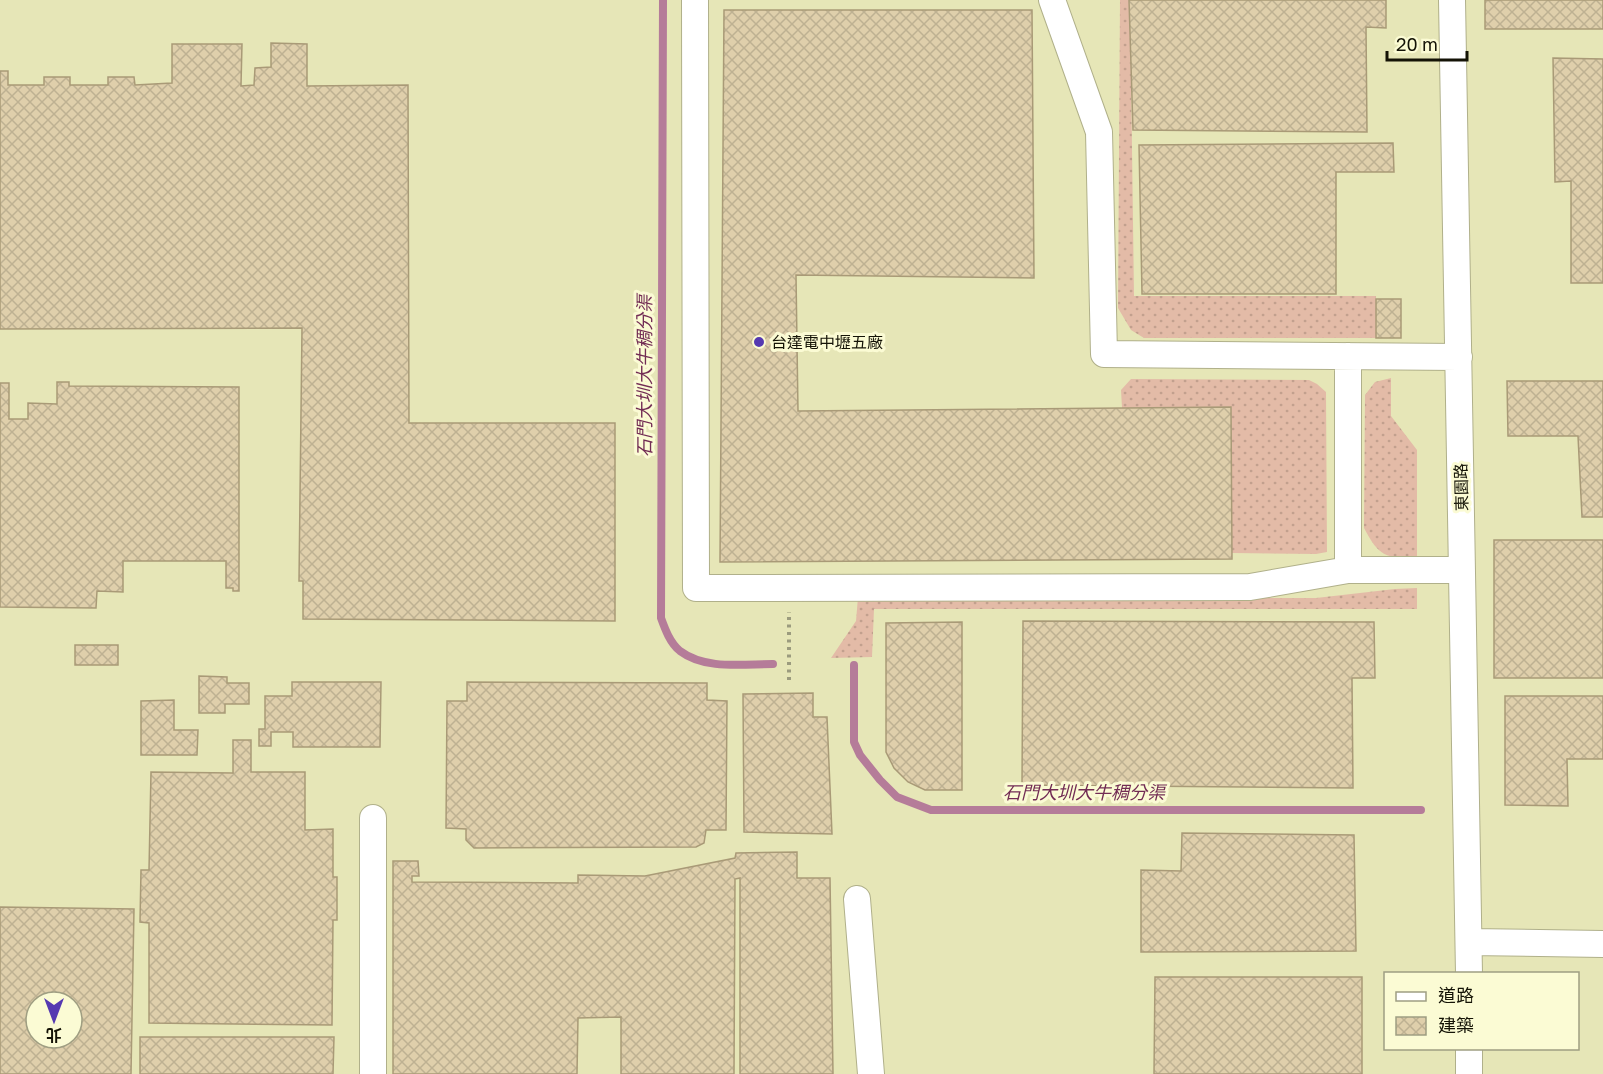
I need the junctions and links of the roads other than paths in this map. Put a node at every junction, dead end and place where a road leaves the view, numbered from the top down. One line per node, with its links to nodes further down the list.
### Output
1 (695, 0): 6 (street)
2 (1052, 0): 4 (street)
3 (1452, 0): 5 (street, 東園路)
4 (1348, 356): 5 (street); 6 (street)
5 (1459, 357): 7 (street, 東園路)
6 (1348, 570): 7 (street)
7 (1462, 570): 10 (street, 東園路)
8 (373, 818): 14 (street)
9 (857, 898): 15 (street)
10 (1469, 942): 11 (street); 12 (street, 東園路)
11 (1603, 944)
12 (1469, 972)
13 (1469, 1050): 16 (street)
14 (373, 1074)
15 (871, 1074)
16 (1469, 1074)

